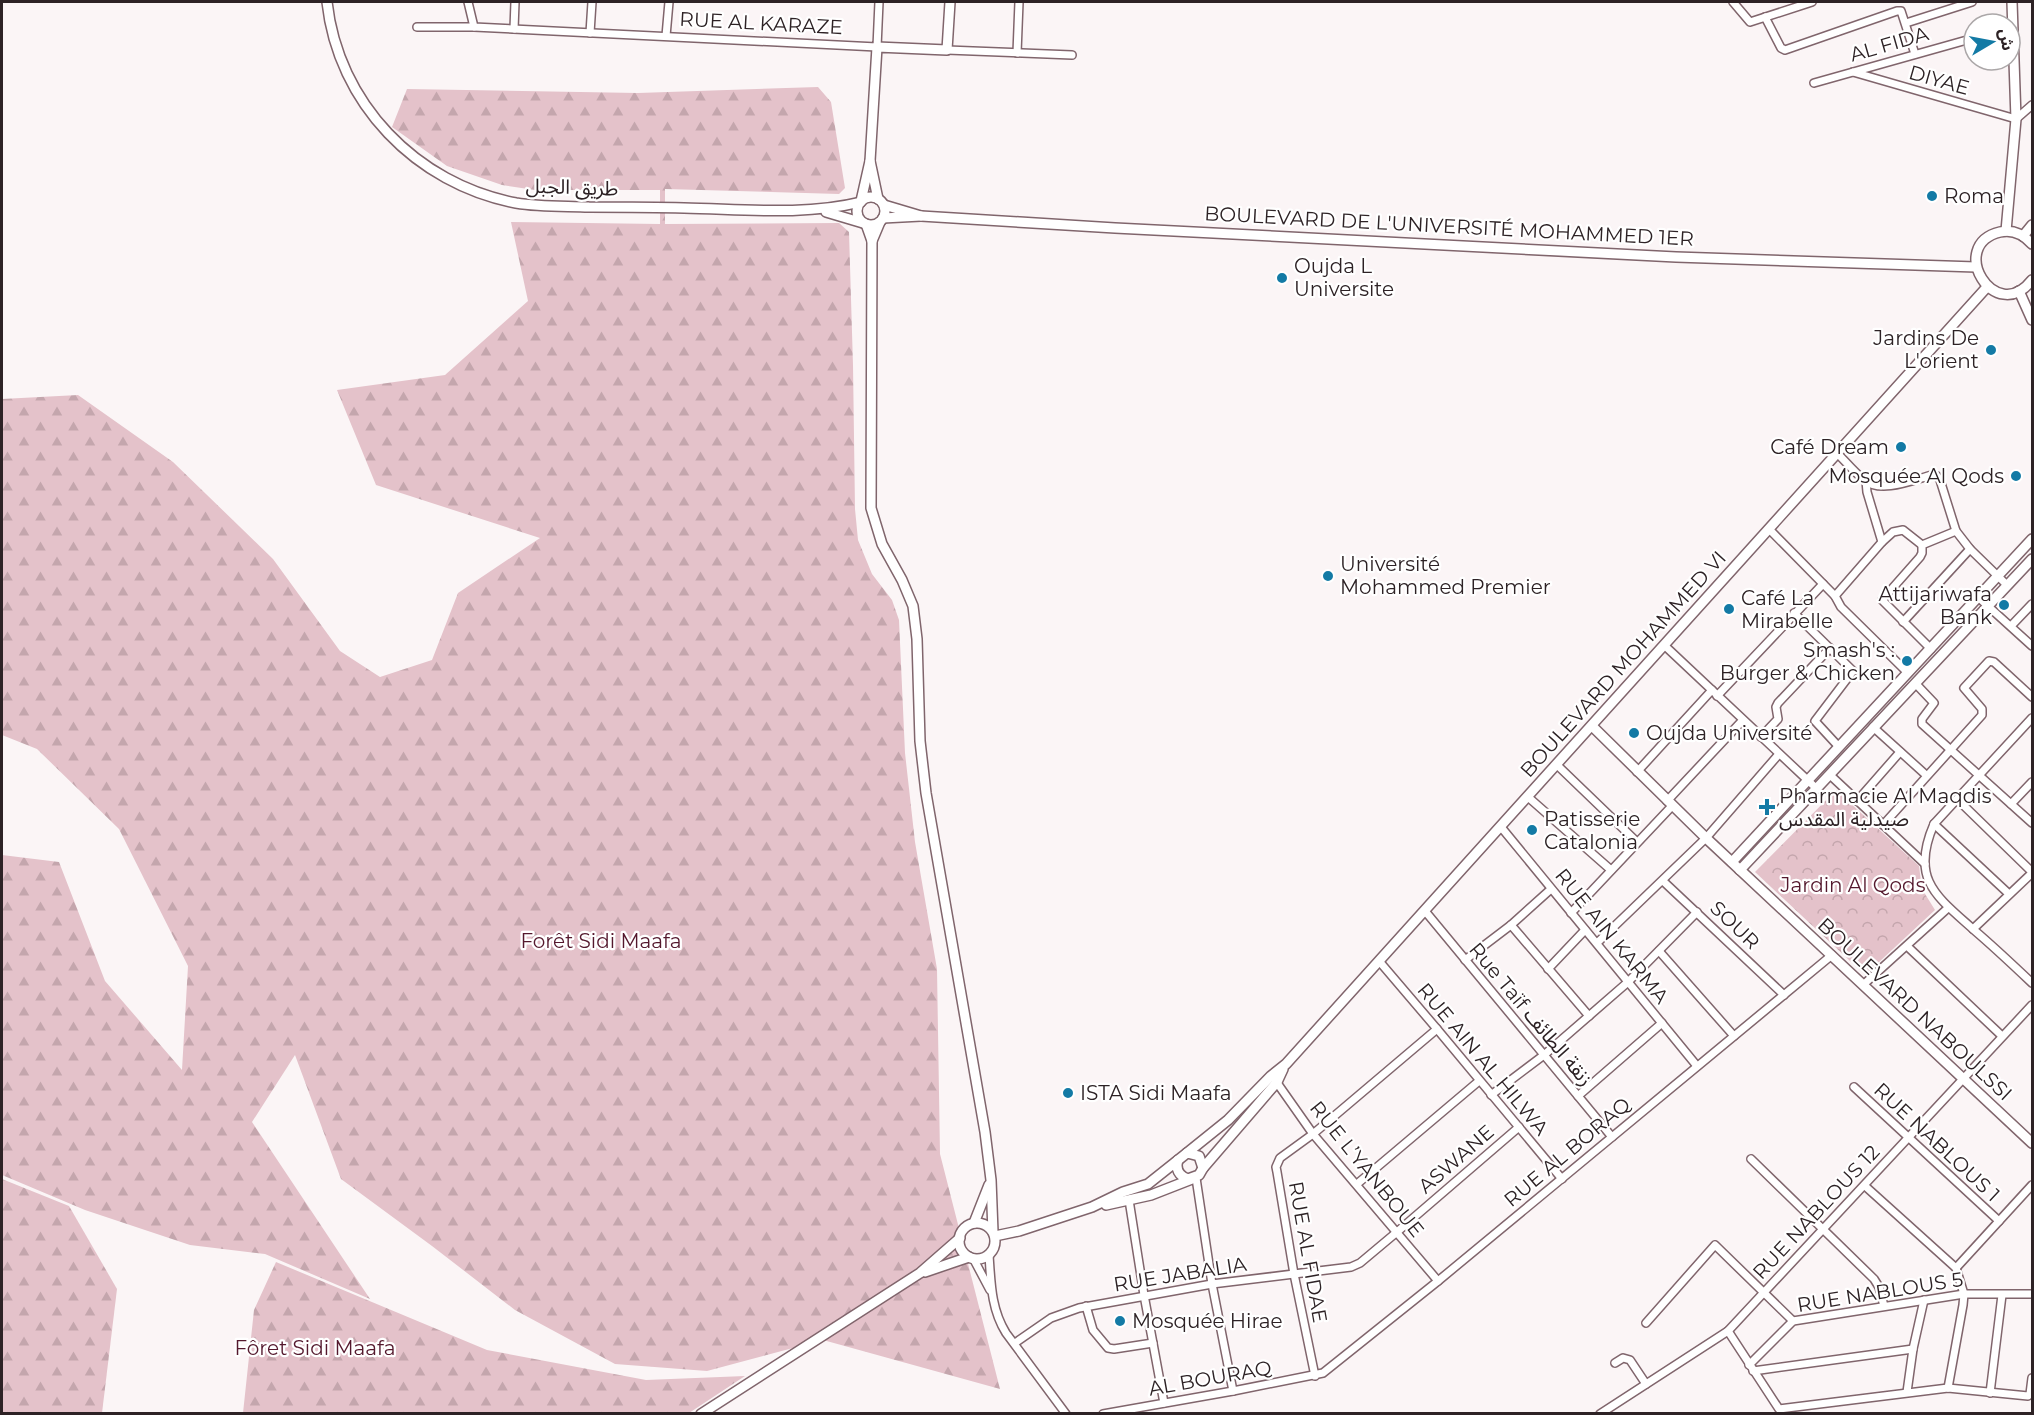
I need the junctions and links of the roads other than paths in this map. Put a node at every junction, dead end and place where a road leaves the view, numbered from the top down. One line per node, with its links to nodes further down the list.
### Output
1 (327, 2): 33 (street, طريق الجبل)
2 (468, 2): 15 (street)
3 (515, 2): 16 (street)
4 (592, 2): 17 (street)
5 (669, 2): 18 (street)
6 (879, 2): 20 (street)
7 (950, 2): 21 (street)
8 (1019, 2): 22 (street)
9 (1733, 2): 12 (street)
10 (1812, 2): 12 (street)
11 (1972, 2): 13 (street)
12 (1765, 17): 13 (street)
13 (1906, 23): 23 (street)
14 (417, 27): 15 (street, RUE AL KARAZE)
15 (474, 27): 16 (street, RUE AL KARAZE)
16 (514, 29): 17 (street, RUE AL KARAZE)
17 (590, 33): 18 (street, RUE AL KARAZE)
18 (666, 36): 20 (street, RUE AL KARAZE)
19 (1962, 41): 23 (street, AL FIDA)
20 (877, 47): 21 (street, RUE AL KARAZE); 30 (street)
21 (947, 50): 22 (street, RUE AL KARAZE)
22 (1017, 53): 24 (street, RUE AL KARAZE)
23 (1915, 54): 25 (street, AL FIDA)
24 (1072, 56)
25 (1853, 72): 27 (street, AL FIDA); 29 (street, DIYAE)
26 (2013, 72): 29 (street)
27 (1814, 82)
28 (2032, 105): 29 (street)
29 (2016, 119): 38 (street)
30 (870, 161): 31 (street); 32 (street)
31 (861, 202): 32 (street); 33 (street); 36 (street)
32 (881, 202): 34 (street, BOULEVARD DE L'UNIVERSITÉ MOHAMMED 1ER); 35 (street)
33 (814, 210): 36 (street)
34 (921, 216): 35 (street, BOULEVARD DE L'UNIVERSITÉ MOHAMMED 1ER); 42 (street, BOULEVARD DE L'UNIVERSITÉ MOHAMMED 1ER)
35 (881, 220): 36 (street); 40 (street)
36 (865, 223): 40 (street)
37 (2032, 225): 39 (street)
38 (2006, 231): 39 (street); 42 (street)
39 (2023, 236): 41 (street)
40 (872, 241): 153 (street)
41 (2032, 244)
42 (1976, 267): 44 (street)
43 (2032, 280): 45 (street)
44 (1988, 287): 45 (street); 47 (street, BOULEVARD MOHAMMED VI)
45 (2019, 291): 46 (street)
46 (2032, 320)
47 (1837, 453): 48 (street); 49 (street, BOULEVARD MOHAMMED VI)
48 (1866, 481): 50 (street); 52 (street)
49 (1769, 529): 57 (street); 66 (street, BOULEVARD MOHAMMED VI)
50 (1956, 531): 53 (street); 54 (street)
51 (2032, 539): 56 (street)
52 (1882, 542): 53 (street); 59 (street)
53 (1922, 545): 64 (street)
54 (1970, 549): 56 (street); 64 (street)
55 (2032, 559): 58 (street)
56 (1997, 576): 58 (street); 60 (street)
57 (1823, 584): 59 (street); 63 (street)
58 (2007, 585): 62 (street)
59 (1835, 596): 70 (street)
60 (1978, 598): 62 (street); 69 (street)
61 (2032, 604): 65 (street)
62 (1988, 605): 65 (street); 71 (street)
63 (1794, 613): 68 (street); 72 (street)
64 (1903, 622): 69 (street)
65 (2011, 626): 67 (street)
66 (1664, 645): 72 (street); 76 (street, BOULEVARD MOHAMMED VI)
67 (2032, 646)
68 (1830, 648): 78 (street); 79 (street)
69 (1931, 649): 70 (street)
70 (1908, 673): 79 (street)
71 (1915, 683): 77 (street); 80 (street)
72 (1715, 693): 75 (street); 84 (street)
73 (2032, 697): 80 (street)
74 (2032, 718): 87 (street)
75 (1742, 721): 78 (street); 94 (street)
76 (1592, 726): 83 (street, BOULEVARD MOHAMMED VI); 84 (street, BOULEVARD NABOULSSI)
77 (1874, 727): 81 (street); 85 (street)
78 (1761, 737): 82 (street)
79 (1839, 747): 88 (street)
80 (1949, 750): 86 (street); 87 (street)
81 (1900, 752): 86 (street); 93 (street)
82 (1779, 754): 88 (street); 100 (street)
83 (1557, 765): 91 (street, BOULEVARD MOHAMMED VI); 101 (street)
84 (1637, 772): 94 (street, BOULEVARD NABOULSSI)
85 (1830, 775): 90 (street); 93 (street)
86 (1926, 775): 98 (street)
87 (1978, 776): 92 (street); 95 (street)
88 (1808, 780): 90 (street); 102 (street)
89 (2032, 782): 95 (street)
90 (1817, 789): 105 (street)
91 (1528, 796): 99 (street, BOULEVARD MOHAMMED VI); 104 (street)
92 (1957, 799): 97 (street); 106 (street)
93 (1857, 801): 98 (street)
94 (1670, 804): 100 (street, BOULEVARD NABOULSSI); 101 (street)
95 (2011, 804): 96 (street)
96 (2032, 823)
97 (1934, 824): 103 (street); 109 (street)
98 (1883, 825): 103 (street)
99 (1501, 827): 108 (street, RUE AIN KARMA); 111 (street, BOULEVARD MOHAMMED VI)
100 (1706, 838): 102 (street, BOULEVARD NABOULSSI); 107 (street)
101 (1637, 842): 104 (street)
102 (1732, 862): 105 (street, BOULEVARD NABOULSSI)
103 (1925, 864): 110 (street)
104 (1611, 870): 113 (street)
105 (1740, 870): 120 (street, BOULEVARD NABOULSSI)
106 (2032, 872): 109 (street)
107 (1663, 881): 112 (street, SOUR); 117 (street)
108 (1551, 889): 113 (street, RUE AIN KARMA); 114 (street)
109 (2010, 894): 115 (street)
110 (1948, 908): 115 (street); 118 (street)
111 (1425, 911): 121 (street, Rue Taïf زنقة الطائف); 122 (street, BOULEVARD MOHAMMED VI)
112 (1697, 912): 119 (street); 127 (street, SOUR)
113 (1571, 913): 116 (street, RUE AIN KARMA)
114 (1511, 925): 121 (street); 123 (street)
115 (1973, 929): 124 (street)
116 (1585, 930): 117 (street, RUE AIN KARMA); 123 (street)
117 (1598, 943): 125 (street, RUE AIN KARMA)
118 (1908, 946): 126 (street); 133 (street)
119 (1659, 951): 125 (street); 132 (street)
120 (1832, 955): 126 (street, BOULEVARD NABOULSSI); 127 (street, RUE AL BORAQ)
121 (1465, 960): 134 (street, Rue Taïf زنقة الطائف)
122 (1379, 961): 131 (street, RUE AIN AL HILWA); 137 (street, BOULEVARD MOHAMMED VI)
123 (1548, 969): 129 (street)
124 (2032, 980)
125 (1628, 982): 129 (street); 130 (street, RUE AIN KARMA)
126 (1863, 984): 136 (street, BOULEVARD NABOULSSI)
127 (1784, 995): 132 (street, RUE AL BORAQ)
128 (2032, 1005): 133 (street, RUE NABLOUS 12)
129 (1589, 1016): 134 (street)
130 (1662, 1023): 135 (street, RUE AIN KARMA); 141 (street)
131 (1437, 1029): 138 (street, RUE AIN AL HILWA); 143 (street, RUE AL FIDAE)
132 (1734, 1036): 135 (street, RUE AL BORAQ)
133 (2002, 1036): 136 (street, RUE NABLOUS 12)
134 (1544, 1055): 140 (street); 141 (street, Rue Taïf زنقة الطائف)
135 (1697, 1066): 145 (street, RUE AL BORAQ)
136 (1963, 1078): 144 (street, RUE NABLOUS 12); 146 (street, BOULEVARD NABOULSSI)
137 (1274, 1079): 143 (street, RUE L’YANBOUE); 147 (street, BOULEVARD MOHAMMED VI); 150 (street, BOULEVARD MOHAMMED VI)
138 (1479, 1081): 140 (street, RUE AIN AL HILWA); 154 (street)
139 (1854, 1087): 144 (street, RUE NABLOUS 1)
140 (1491, 1095): 142 (street, RUE AIN AL HILWA)
141 (1578, 1096): 145 (street, Rue Taïf زنقة الطائف)
142 (1519, 1127): 152 (street, RUE AIN AL HILWA); 162 (street, ASWANE)
143 (1313, 1134): 154 (street, RUE L’YANBOUE); 170 (street, RUE AL FIDAE)
144 (1908, 1136): 156 (street, RUE NABLOUS 12); 159 (street, RUE NABLOUS 1)
145 (1612, 1137): 152 (street, RUE AL BORAQ)
146 (2032, 1143)
147 (1187, 1153): 149 (street); 150 (street)
148 (1751, 1159): 161 (street)
149 (1178, 1160): 151 (street); 158 (street)
150 (1203, 1168): 151 (street)
151 (1194, 1178): 157 (street); 172 (street)
152 (1562, 1179): 171 (street, RUE AL BORAQ)
153 (991, 1180): 160 (street); 163 (street)
154 (1357, 1184): 162 (street, RUE L’YANBOUE)
155 (2032, 1185): 159 (street)
156 (1865, 1186): 161 (street, RUE NABLOUS 12); 168 (street)
157 (1129, 1200): 158 (street); 177 (street)
158 (1092, 1207): 163 (street)
159 (1998, 1221): 168 (street)
160 (975, 1223): 163 (street); 164 (street)
161 (1823, 1230): 173 (street, RUE NABLOUS 12); 181 (street)
162 (1397, 1232): 167 (street, ASWANE); 171 (street, RUE L’YANBOUE)
163 (995, 1237): 165 (street)
164 (960, 1238): 166 (street); 169 (street)
165 (989, 1255): 166 (street); 174 (street)
166 (971, 1257): 169 (street); 174 (street)
167 (1360, 1263): 170 (street, RUE JABALIA)
168 (1956, 1268): 175 (street)
169 (920, 1273): 200 (street)
170 (1294, 1274): 172 (street, RUE JABALIA); 191 (street, RUE AL FIDAE)
171 (1438, 1281): 190 (street, RUE AL BORAQ)
172 (1212, 1284): 177 (street, RUE JABALIA); 195 (street)
173 (1764, 1291): 182 (street); 183 (street); 184 (street, RUE NABLOUS 12)
174 (992, 1292): 185 (street)
175 (1964, 1294): 178 (street, RUE NABLOUS 5); 179 (street, RUE NABLOUS 5); 194 (street)
176 (2032, 1294): 178 (street, RUE NABLOUS 5)
177 (1144, 1295): 180 (street, RUE JABALIA); 186 (street)
178 (2002, 1295): 197 (street)
179 (1924, 1300): 181 (street, RUE NABLOUS 5); 187 (street)
180 (1086, 1306): 185 (street, RUE JABALIA); 186 (street)
181 (1884, 1306): 182 (street, RUE NABLOUS 5)
182 (1793, 1321): 189 (street, RUE NABLOUS 5)
183 (1646, 1323)
184 (1728, 1331): 189 (street); 193 (street, RUE NABLOUS 12)
185 (1015, 1343): 201 (street)
186 (1153, 1343): 199 (street)
187 (1913, 1349): 189 (street); 196 (street)
188 (1615, 1363): 193 (street)
189 (1751, 1368): 196 (street)
190 (1323, 1373): 191 (street, AL BOURAQ)
191 (1315, 1376): 195 (street, AL BOURAQ)
192 (2032, 1378): 198 (street)
193 (1646, 1384): 203 (street, RUE NABLOUS 12)
194 (1948, 1388): 196 (street); 197 (street)
195 (1233, 1391): 199 (street, AL BOURAQ)
196 (1907, 1392)
197 (1990, 1393): 198 (street)
198 (2031, 1396)
199 (1164, 1403): 202 (street, AL BOURAQ)
200 (701, 1413)
201 (1066, 1413)
202 (1103, 1413)
203 (1600, 1413)

